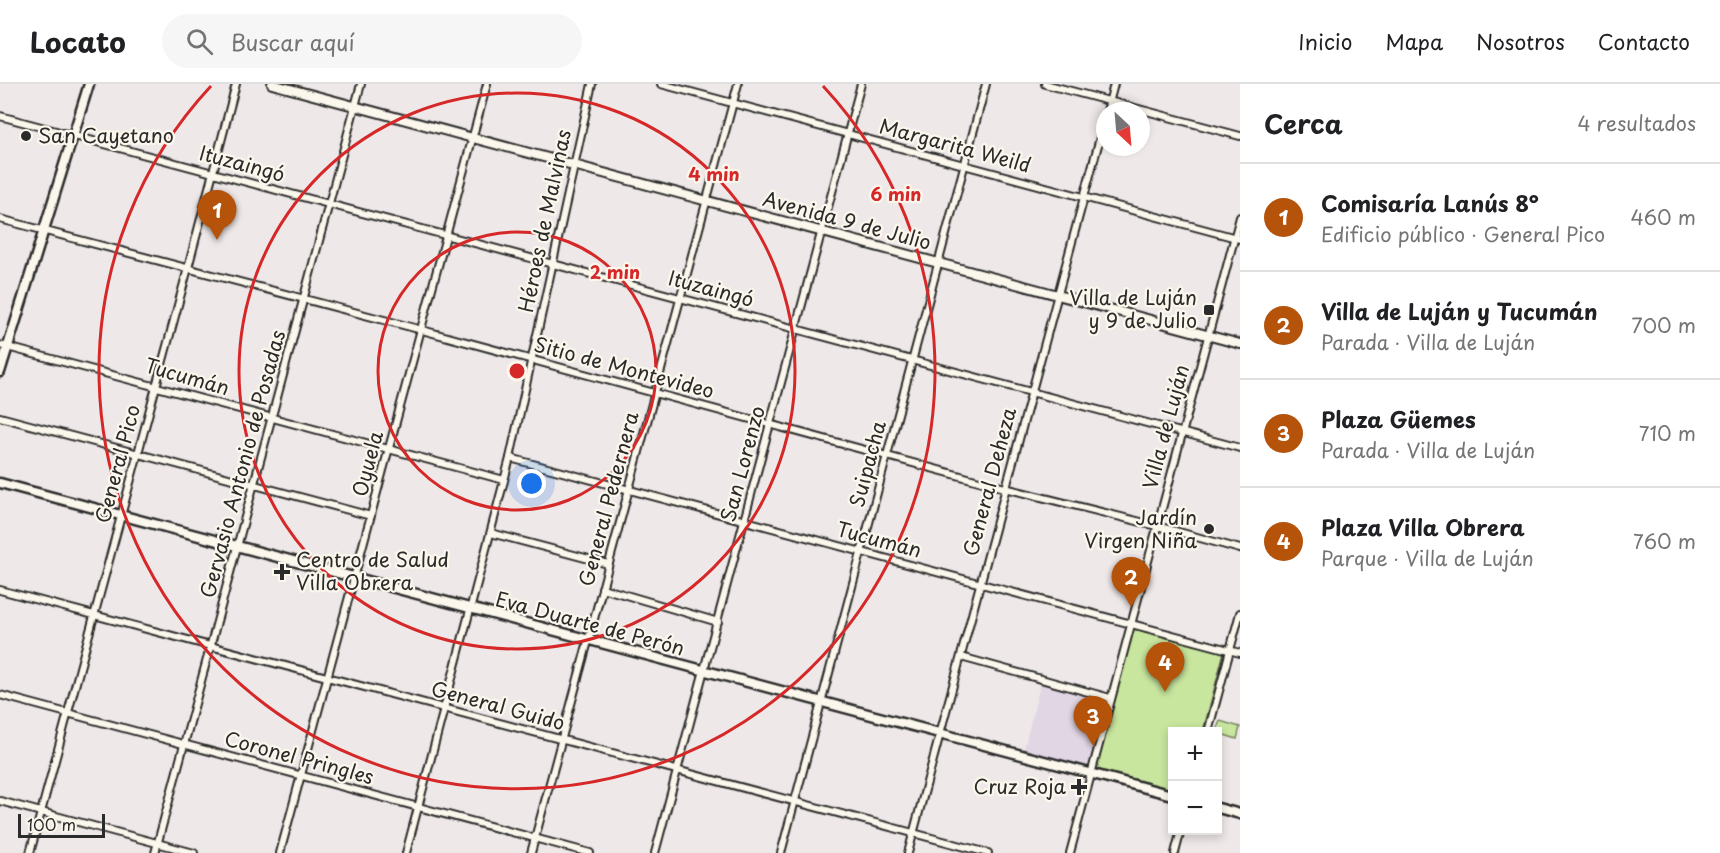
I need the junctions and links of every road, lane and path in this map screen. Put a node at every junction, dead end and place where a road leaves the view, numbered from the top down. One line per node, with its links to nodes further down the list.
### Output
1 (89, 84): 17 (main road)
2 (236, 84): 24 (street, General Pico)
3 (272, 84): 15 (street, Avenida 9 de Julio)
4 (361, 84): 15 (street, Gervasio Antonio de Posadas)
5 (487, 84): 20 (street, Oyuela)
6 (592, 84): 22 (street, Héroes de Malvinas)
7 (663, 84): 14 (street, Margarita Weild)
8 (738, 84): 14 (street, General Pedernera)
9 (861, 84): 18 (street, San Lorenzo)
10 (986, 84): 23 (street, Suipacha)
11 (1045, 84): 13 (street)
12 (1114, 84): 13 (street)
13 (1110, 100): 19 (street)
14 (733, 103): 18 (street, Margarita Weild); 26 (street, General Pedernera)
15 (355, 106): 20 (street, Avenida 9 de Julio); 27 (street, Gervasio Antonio de Posadas)
16 (0, 116): 17 (street, Ituzaingó)
17 (73, 135): 24 (street, Ituzaingó); 30 (main road)
18 (848, 135): 23 (street, Margarita Weild); 31 (street, San Lorenzo)
19 (1240, 136)
20 (473, 138): 22 (street, Avenida 9 de Julio); 32 (street, Oyuela)
21 (1096, 154): 25 (street, General Deheza)
22 (574, 165): 26 (street, Avenida 9 de Julio); 35 (street, Héroes de Malvinas)
23 (965, 166): 25 (street, Margarita Weild); 34 (street, Suipacha)
24 (213, 173): 27 (street, Ituzaingó); 36 (street, General Pico)
25 (1085, 196): 33 (street, Margarita Weild); 37 (street, General Deheza)
26 (706, 200): 31 (street, Avenida 9 de Julio); 38 (street, General Pedernera)
27 (329, 204): 32 (street, Ituzaingó); 39 (street, Gervasio Antonio de Posadas)
28 (1240, 217): 33 (street, Villa de Luján)
29 (0, 219): 30 (street, Sitio de Montevideo)
30 (44, 230): 36 (street, Sitio de Montevideo); 44 (main road)
31 (822, 232): 34 (street, Avenida 9 de Julio); 40 (street, San Lorenzo)
32 (447, 235): 35 (street, Ituzaingó); 41 (street, Oyuela)
33 (1237, 239): 42 (street, Villa de Luján)
34 (940, 263): 37 (street, Avenida 9 de Julio); 45 (street, Suipacha)
35 (552, 264): 38 (street, Ituzaingó); 46 (street, Héroes de Malvinas)
36 (188, 268): 39 (street, Sitio de Montevideo); 48 (street, General Pico)
37 (1056, 295): 42 (street, Avenida 9 de Julio); 49 (street, General Deheza)
38 (681, 298): 40 (street, Ituzaingó); 50 (street, General Pedernera)
39 (304, 299): 41 (street, Sitio de Montevideo); 52 (street, Gervasio Antonio de Posadas)
40 (797, 329): 45 (street, Ituzaingó); 53 (street, San Lorenzo)
41 (422, 330): 46 (street, Sitio de Montevideo); 56 (street, Oyuela)
42 (1208, 336): 43 (street, Avenida 9 de Julio); 54 (street, Villa de Luján)
43 (1240, 344)
44 (4, 346): 47 (main road); 48 (street, Tucumán)
45 (913, 360): 49 (street, Ituzaingó); 58 (street, Suipacha)
46 (532, 361): 50 (street, Sitio de Montevideo); 59 (street, Héroes de Malvinas)
47 (0, 372)
48 (157, 386): 52 (street, Tucumán); 57 (street, General Pico)
49 (1031, 391): 54 (street, Ituzaingó); 63 (street, General Deheza)
50 (655, 393): 53 (street, Sitio de Montevideo); 64 (street, General Pedernera)
51 (0, 417): 57 (street)
52 (272, 418): 56 (street, Tucumán); 62 (street, Gervasio Antonio de Posadas)
53 (771, 425): 58 (street, Sitio de Montevideo); 67 (street, San Lorenzo)
54 (1182, 432): 55 (street, Ituzaingó); 68 (street, Villa de Luján)
55 (1240, 448)
56 (389, 449): 60 (street, Tucumán); 66 (street, Oyuela)
57 (138, 454): 62 (street); 65 (street, General Pico)
58 (887, 456): 63 (street, Sitio de Montevideo); 72 (street, Suipacha)
59 (510, 458): 60 (street, Héroes de Malvinas); 64 (street, Tucumán)
60 (504, 480): 69 (street, Héroes de Malvinas)
61 (0, 483): 65 (main road, Eva Duarte de Perón)
62 (254, 484): 66 (street); 70 (street, Gervasio Antonio de Posadas)
63 (1005, 488): 68 (street, Sitio de Montevideo); 75 (street, General Deheza)
64 (628, 489): 67 (street, Tucumán); 73 (street, General Pedernera)
65 (121, 516): 70 (main road, Eva Duarte de Perón); 80 (street, General Pico)
66 (371, 516): 74 (street, Oyuela)
67 (745, 520): 72 (street, Tucumán); 81 (street, San Lorenzo)
68 (1157, 526): 71 (street, Sitio de Montevideo); 82 (street, Villa de Luján)
69 (491, 533): 73 (street); 78 (street, Héroes de Malvinas)
70 (237, 546): 74 (main road, Eva Duarte de Perón); 84 (street, Gervasio Antonio de Posadas)
71 (1240, 549)
72 (861, 552): 75 (street, Tucumán); 92 (street, Suipacha)
73 (608, 564): 76 (street, General Pedernera)
74 (354, 578): 78 (main road, Eva Duarte de Perón); 89 (street, Oyuela)
75 (980, 584): 82 (street, Tucumán); 87 (street, General Deheza)
76 (602, 588): 81 (street); 83 (street, General Pedernera)
77 (0, 590): 80 (street, General Guido)
78 (471, 609): 83 (main road, Eva Duarte de Perón); 93 (street, Héroes de Malvinas)
79 (1240, 613): 85 (street)
80 (95, 615): 84 (street, General Guido); 94 (street, General Pico)
81 (718, 622): 88 (street, San Lorenzo)
82 (1131, 623): 85 (street, Tucumán); 91 (street, Villa de Luján)
83 (588, 641): 88 (main road, Eva Duarte de Perón); 97 (street, General Pedernera)
84 (212, 647): 89 (street, General Guido); 98 (street, Gervasio Antonio de Posadas)
85 (1230, 650): 86 (street, Tucumán); 95 (street)
86 (1240, 653)
87 (961, 657): 91 (street); 96 (street, General Deheza)
88 (704, 671): 92 (main road, Eva Duarte de Perón); 99 (street, San Lorenzo)
89 (327, 677): 93 (street, General Guido); 101 (street, Oyuela)
90 (0, 695): 94 (street, Coronel Pringles)
91 (1110, 698): 100 (street, Villa de Luján)
92 (822, 702): 96 (main road, Eva Duarte de Perón); 104 (street, Suipacha)
93 (444, 708): 97 (street, General Guido); 105 (street, Héroes de Malvinas)
94 (67, 713): 98 (street, Coronel Pringles); 107 (street, General Pico)
95 (1209, 727)
96 (939, 734): 100 (main road, Eva Duarte de Perón); 109 (street, General Deheza)
97 (561, 739): 99 (street, General Guido); 111 (street, General Pedernera)
98 (185, 745): 101 (street, Coronel Pringles); 112 (street, Gervasio Antonio de Posadas)
99 (677, 771): 104 (street, General Guido); 120 (street, San Lorenzo)
100 (1090, 775): 102 (main road, Eva Duarte de Perón); 124 (street, Villa de Luján)
101 (301, 776): 105 (street, Coronel Pringles); 116 (street, Oyuela)
102 (1168, 794)
103 (0, 801): 107 (street)
104 (795, 801): 109 (street, General Guido); 121 (street, Suipacha)
105 (418, 807): 111 (street, Coronel Pringles); 117 (street, Héroes de Malvinas)
106 (1222, 809): 108 (main road)
107 (41, 812): 112 (street); 113 (street, General Pico)
108 (1240, 814)
109 (913, 833): 122 (street, General Deheza); 123 (street, General Guido)
110 (1180, 835): 125 (street)
111 (535, 838): 118 (street, General Pedernera); 119 (street, Coronel Pringles)
112 (157, 844): 114 (street, Gervasio Antonio de Posadas); 115 (street)
113 (30, 853)
114 (155, 853)
115 (194, 853)
116 (280, 853)
117 (406, 853)
118 (531, 853)
119 (590, 853)
120 (655, 853)
121 (781, 853)
122 (908, 853)
123 (988, 853)
124 (1070, 853)
125 (1175, 853)

